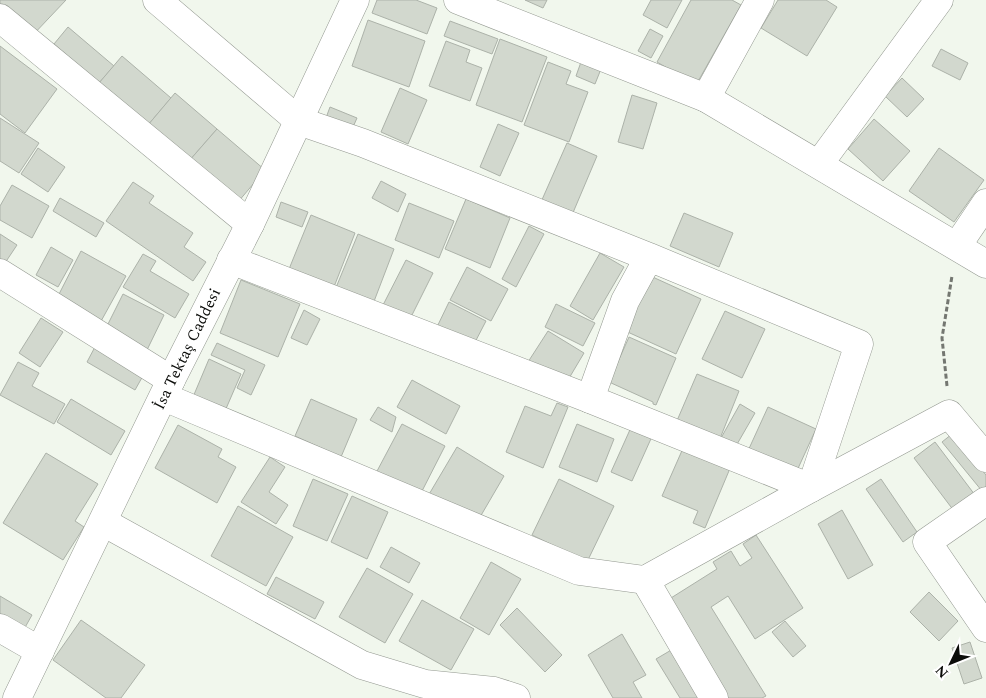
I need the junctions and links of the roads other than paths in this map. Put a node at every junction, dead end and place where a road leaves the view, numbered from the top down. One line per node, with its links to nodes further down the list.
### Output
1 (157, 0): 8 (street)
2 (355, 0): 8 (street, İsa Tektaş Caddesi)
3 (458, 0): 7 (street)
4 (760, 0): 7 (street)
5 (939, 0): 9 (street)
6 (0, 18): 11 (street)
7 (706, 98): 9 (street)
8 (299, 121): 11 (street, İsa Tektaş Caddesi); 13 (street)
9 (819, 164): 12 (street)
10 (986, 203): 12 (street)
11 (250, 224): 14 (street, İsa Tektaş Caddesi)
12 (957, 246): 15 (street)
13 (649, 257): 18 (street); 20 (street)
14 (231, 260): 17 (street, İsa Tektaş Caddesi); 18 (street)
15 (986, 264)
16 (0, 273): 17 (street)
17 (167, 388): 22 (street, İsa Tektaş Caddesi); 23 (street)
18 (590, 399): 20 (street)
19 (986, 458): 20 (street)
20 (811, 488): 23 (street)
21 (986, 501): 25 (street)
22 (103, 522): 26 (street, İsa Tektaş Caddesi); 28 (street)
23 (645, 580): 29 (street)
24 (0, 628): 26 (street)
25 (986, 628)
26 (40, 651): 27 (street, İsa Tektaş Caddesi)
27 (17, 698)
28 (516, 698)
29 (714, 698)

